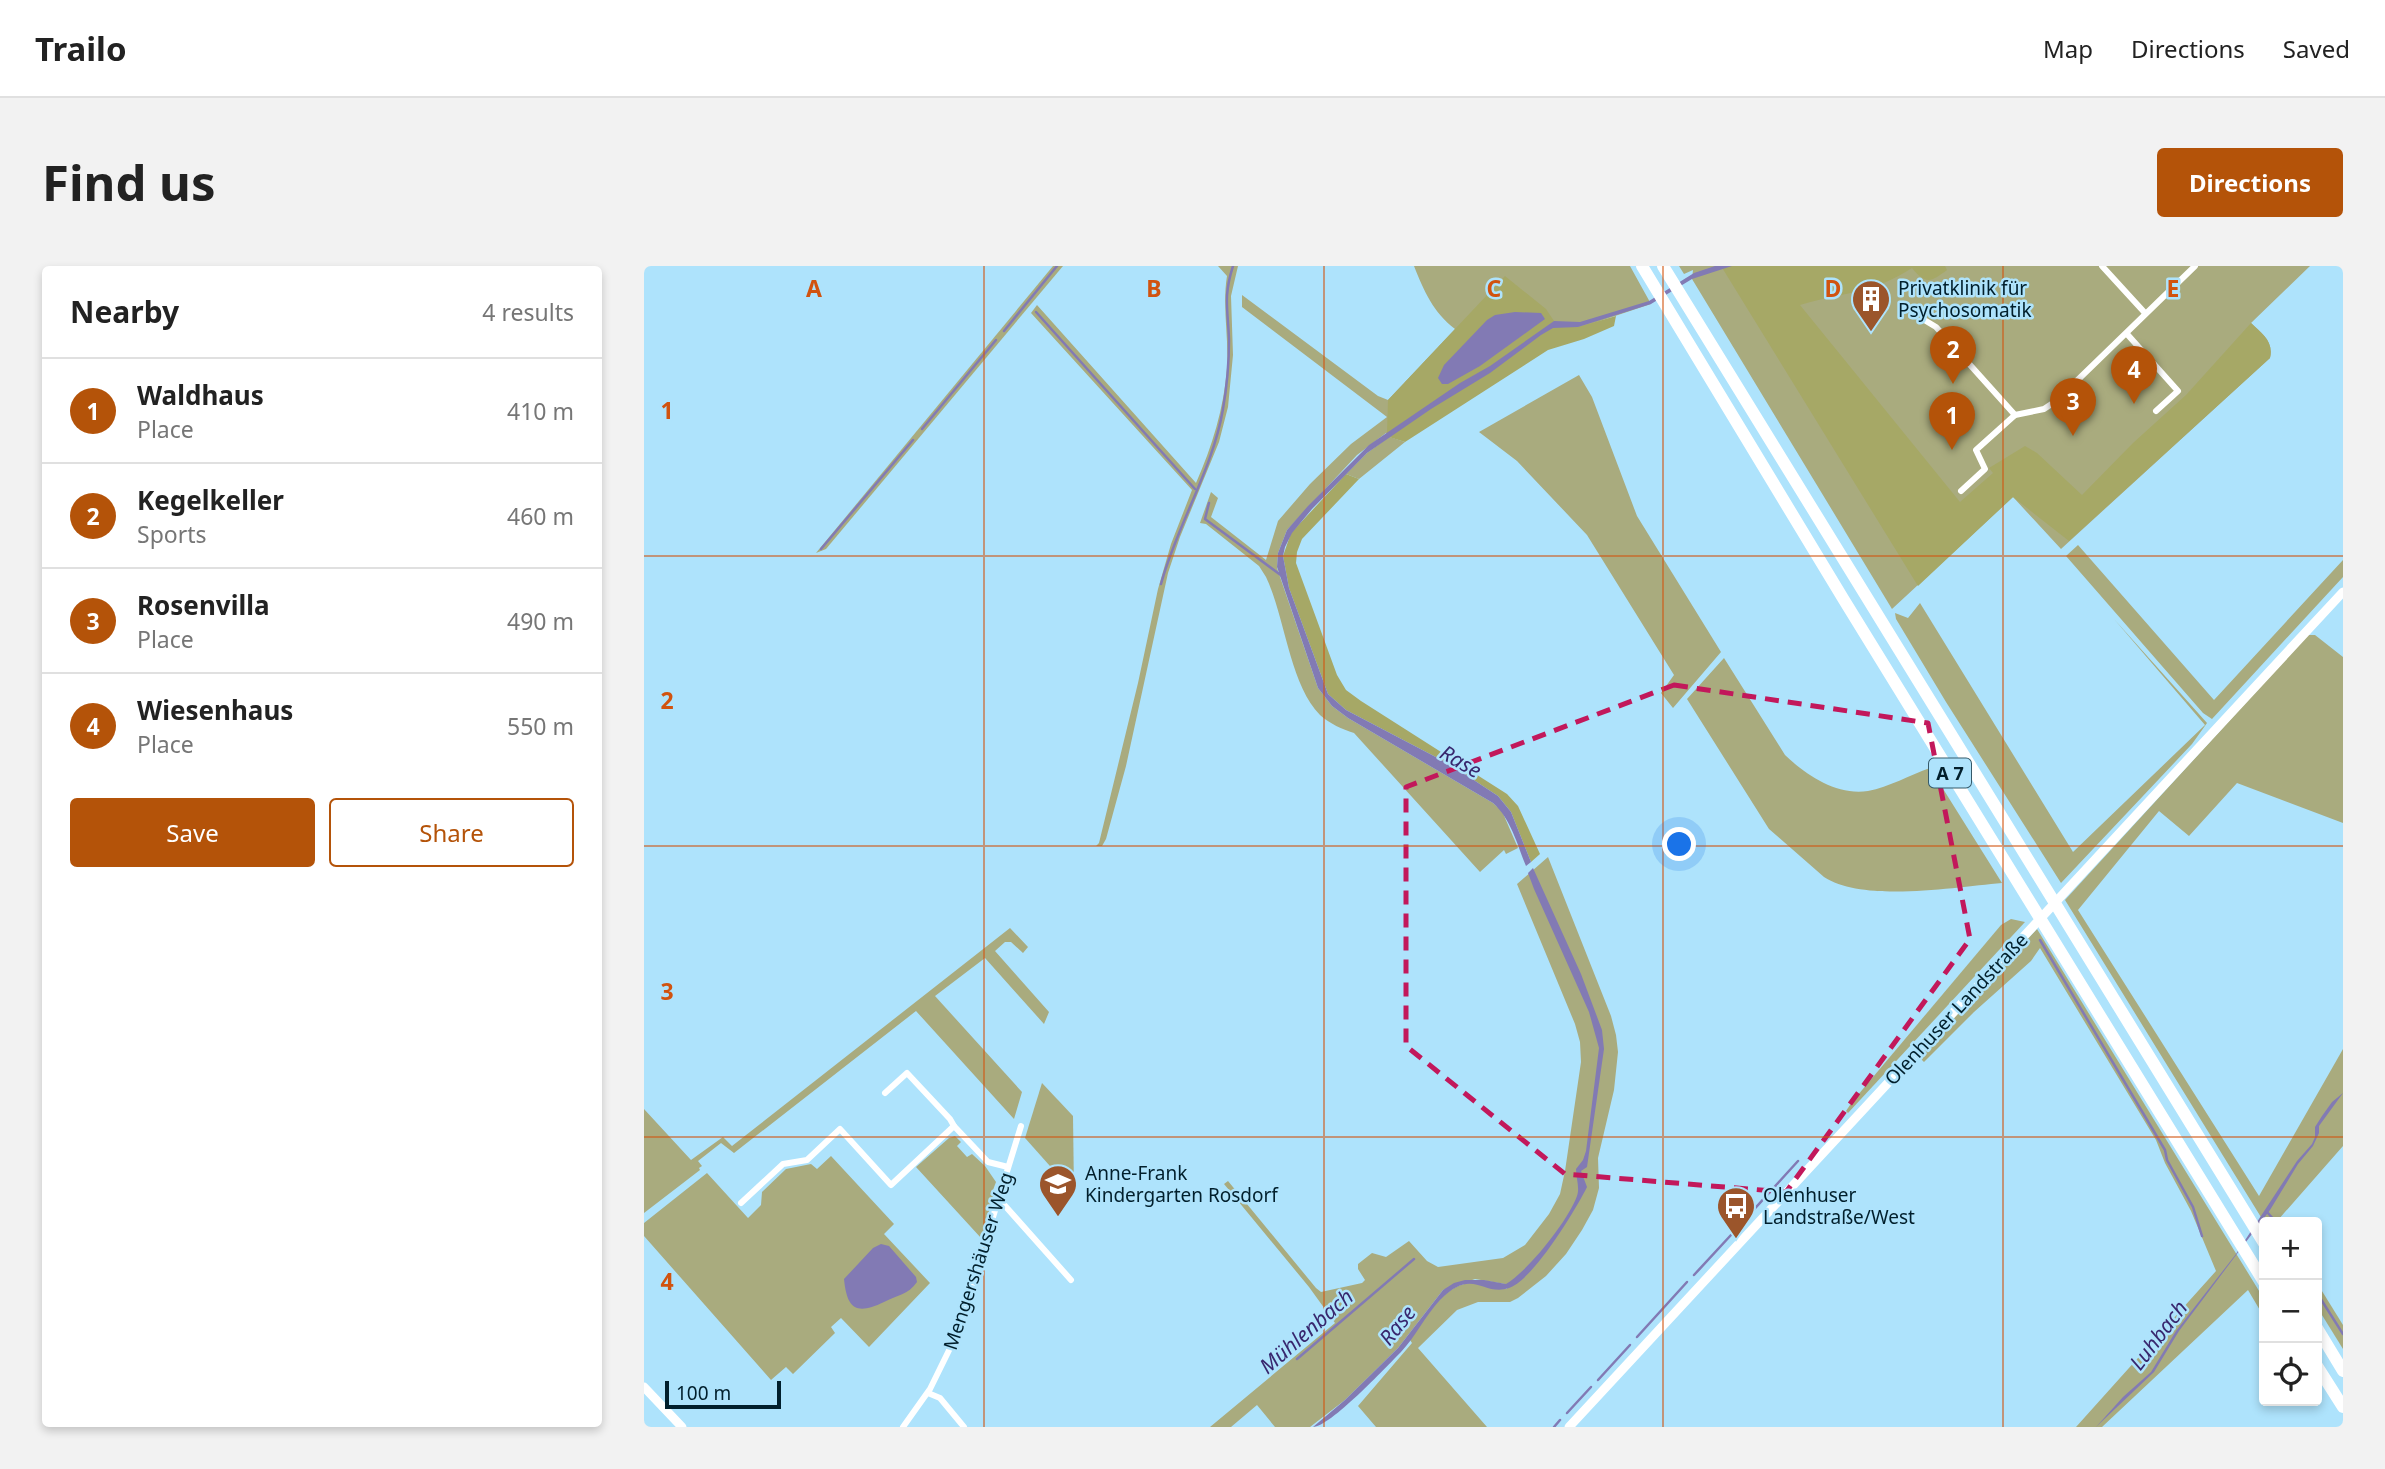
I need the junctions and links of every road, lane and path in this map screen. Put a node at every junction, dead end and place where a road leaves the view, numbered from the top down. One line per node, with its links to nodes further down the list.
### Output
1 (1642, 266): 20 (highway, A 7)
2 (2102, 266): 5 (street)
3 (2195, 266): 5 (street)
4 (1665, 269): 18 (highway, A 7)
5 (2145, 313): 7 (street)
6 (1926, 321): 9 (street)
7 (2127, 334): 8 (street); 9 (street)
8 (2156, 411)
9 (2015, 415): 10 (street)
10 (1961, 491)
11 (2343, 592): 30 (street, Olenhuser Landstraße)
12 (885, 1093): 13 (street)
13 (954, 1126): 15 (street); 17 (street)
14 (1021, 1126): 15 (street, Mengershäuser Weg)
15 (1008, 1167): 16 (street, Mengershäuser Weg)
16 (999, 1199): 19 (street); 25 (street, Mengershäuser Weg)
17 (741, 1203)
18 (2259, 1235)
19 (1071, 1280)
20 (2263, 1280)
21 (2322, 1336): 22 (highway)
22 (2343, 1371)
23 (2322, 1374): 26 (highway)
24 (644, 1387): 27 (street)
25 (928, 1393): 28 (street, Mengershäuser Weg); 29 (street)
26 (2343, 1407)
27 (681, 1427)
28 (903, 1427)
29 (964, 1427)
30 (1569, 1427)

